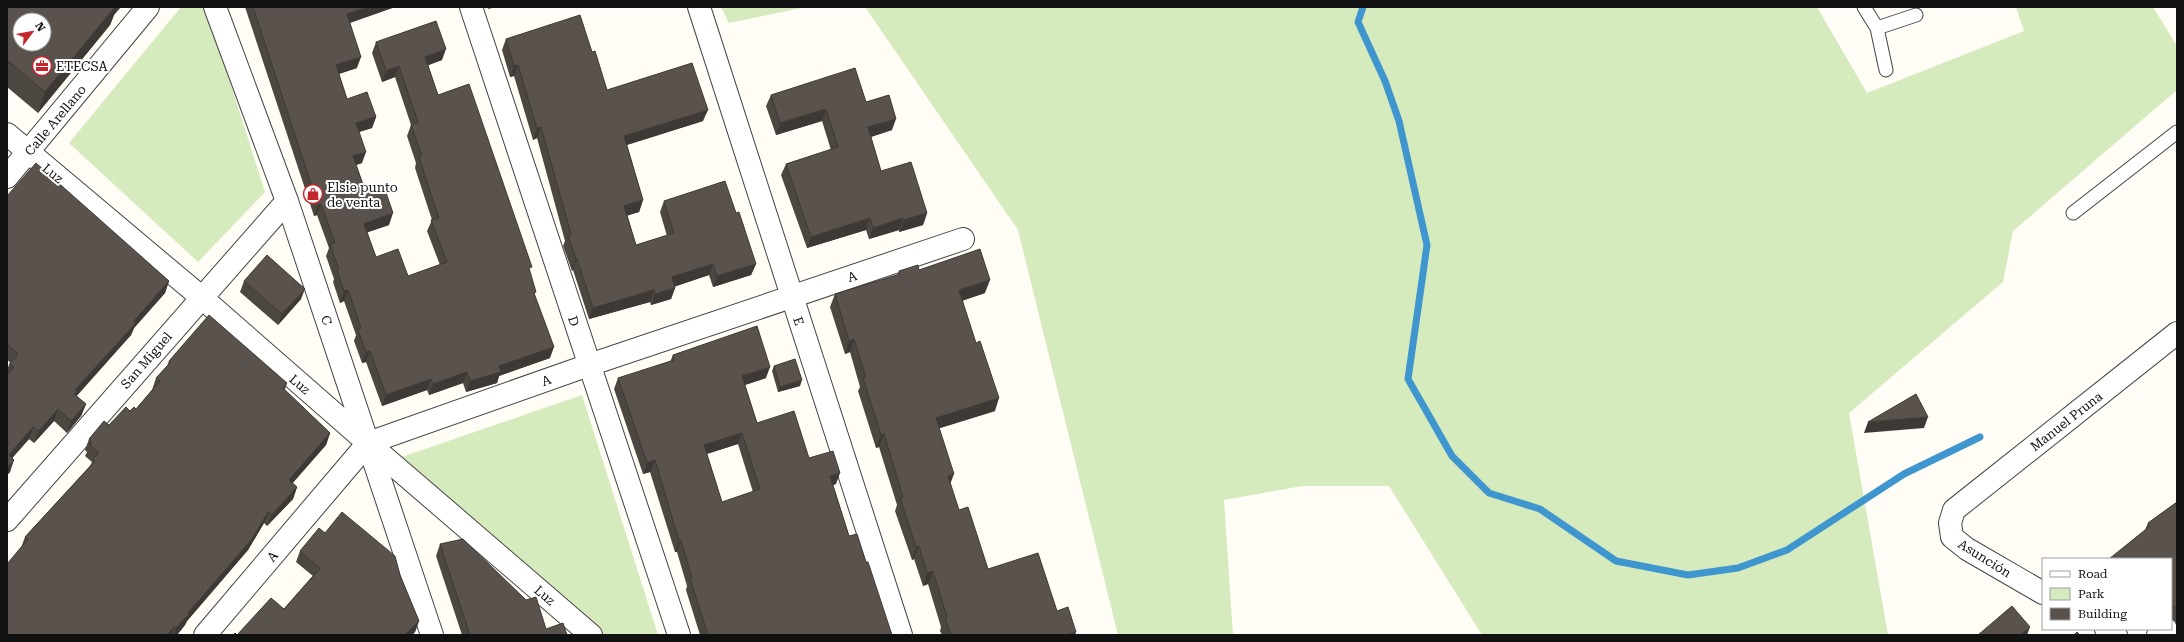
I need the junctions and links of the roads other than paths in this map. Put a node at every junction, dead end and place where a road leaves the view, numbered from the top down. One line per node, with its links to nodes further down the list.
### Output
1 (148, 7): 11 (street, Calle Arellano)
2 (215, 7): 13 (street, C)
3 (471, 7): 19 (street, D)
4 (699, 7): 16 (street, E)
5 (1864, 7): 7 (lane)
6 (1916, 15): 7 (lane)
7 (1877, 28): 8 (lane)
8 (1886, 70)
9 (2177, 132): 14 (lane)
10 (7, 134): 11 (street, Luz)
11 (28, 153): 12 (street, Calle Arellano); 17 (street, Luz)
12 (7, 177)
13 (287, 201): 17 (street, San Miguel); 20 (street, C)
14 (2073, 214)
15 (963, 239): 16 (street, A)
16 (791, 296): 19 (street, A); 28 (street, E)
17 (201, 297): 20 (street, Luz); 22 (street, San Miguel)
18 (2177, 333): 21 (street, Manuel Pruna)
19 (589, 365): 20 (street, A); 27 (street, D)
20 (368, 443): 24 (street, A); 25 (street, C); 26 (street, Luz)
21 (1954, 510): 23 (street, Asunción)
22 (7, 520)
23 (2042, 592)
24 (205, 635)
25 (432, 635)
26 (591, 635)
27 (679, 635)
28 (901, 635)

